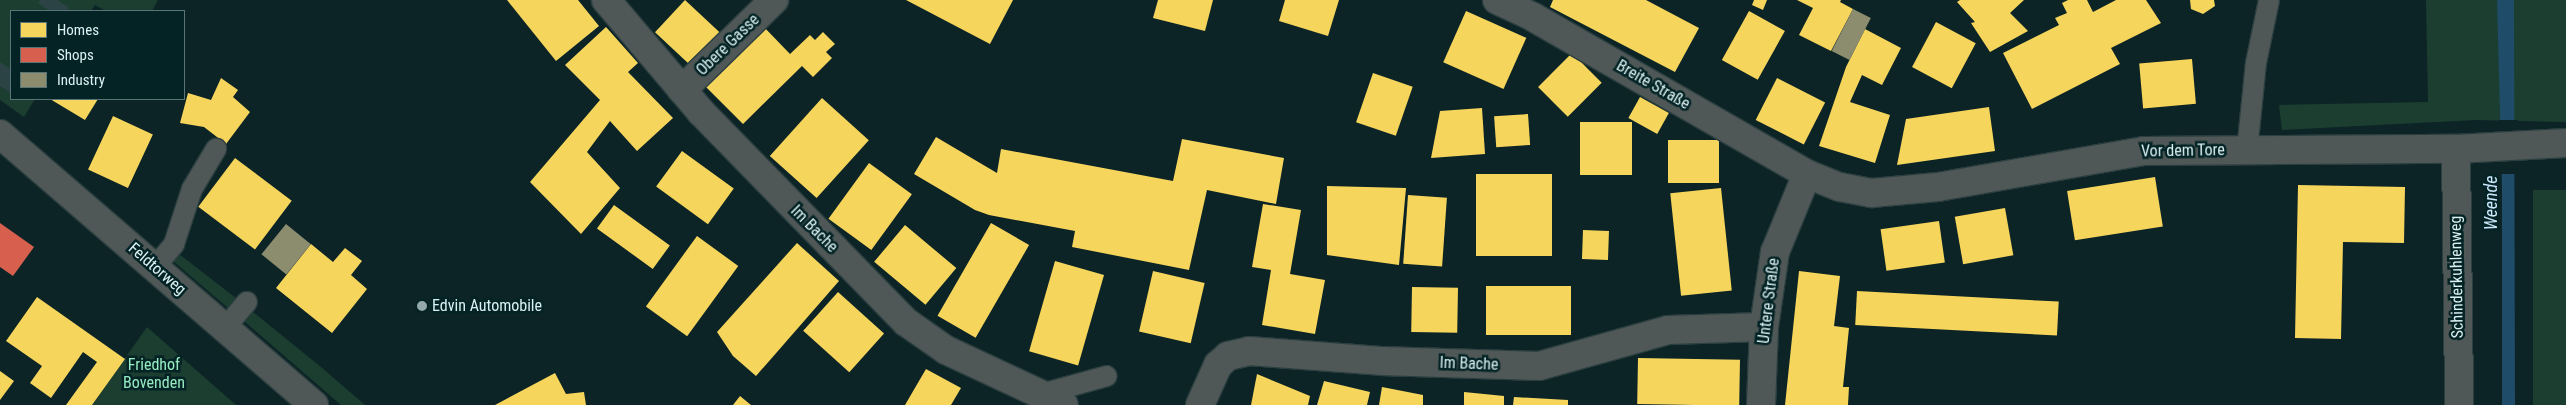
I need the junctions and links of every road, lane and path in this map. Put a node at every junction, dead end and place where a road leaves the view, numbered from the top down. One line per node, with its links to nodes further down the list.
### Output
1 (606, 0): 5 (street, Im Bache)
2 (774, 0): 5 (street, Obere Gasse)
3 (2269, 0): 10 (lane)
4 (1505, 1): 11 (street, Breite Straße)
5 (682, 90): 17 (street, Im Bache)
6 (1, 137): 12 (street, Feldtorweg)
7 (2566, 143): 8 (street, Vor dem Tore)
8 (2468, 148): 10 (street, Vor dem Tore); 21 (street, Schinderkuhlenweg)
9 (216, 149): 12 (lane)
10 (2247, 151): 11 (street, Vor dem Tore)
11 (1807, 174): 14 (street, Untere Straße)
12 (156, 267): 15 (street, Feldtorweg)
13 (247, 302): 15 (lane)
14 (1764, 327): 19 (street, Im Bache); 20 (street, Untere Straße)
15 (225, 328): 18 (street, Feldtorweg)
16 (1107, 376): 17 (lane)
17 (1053, 400)
18 (314, 405)
19 (1200, 405)
20 (1761, 405)
21 (2459, 405)

